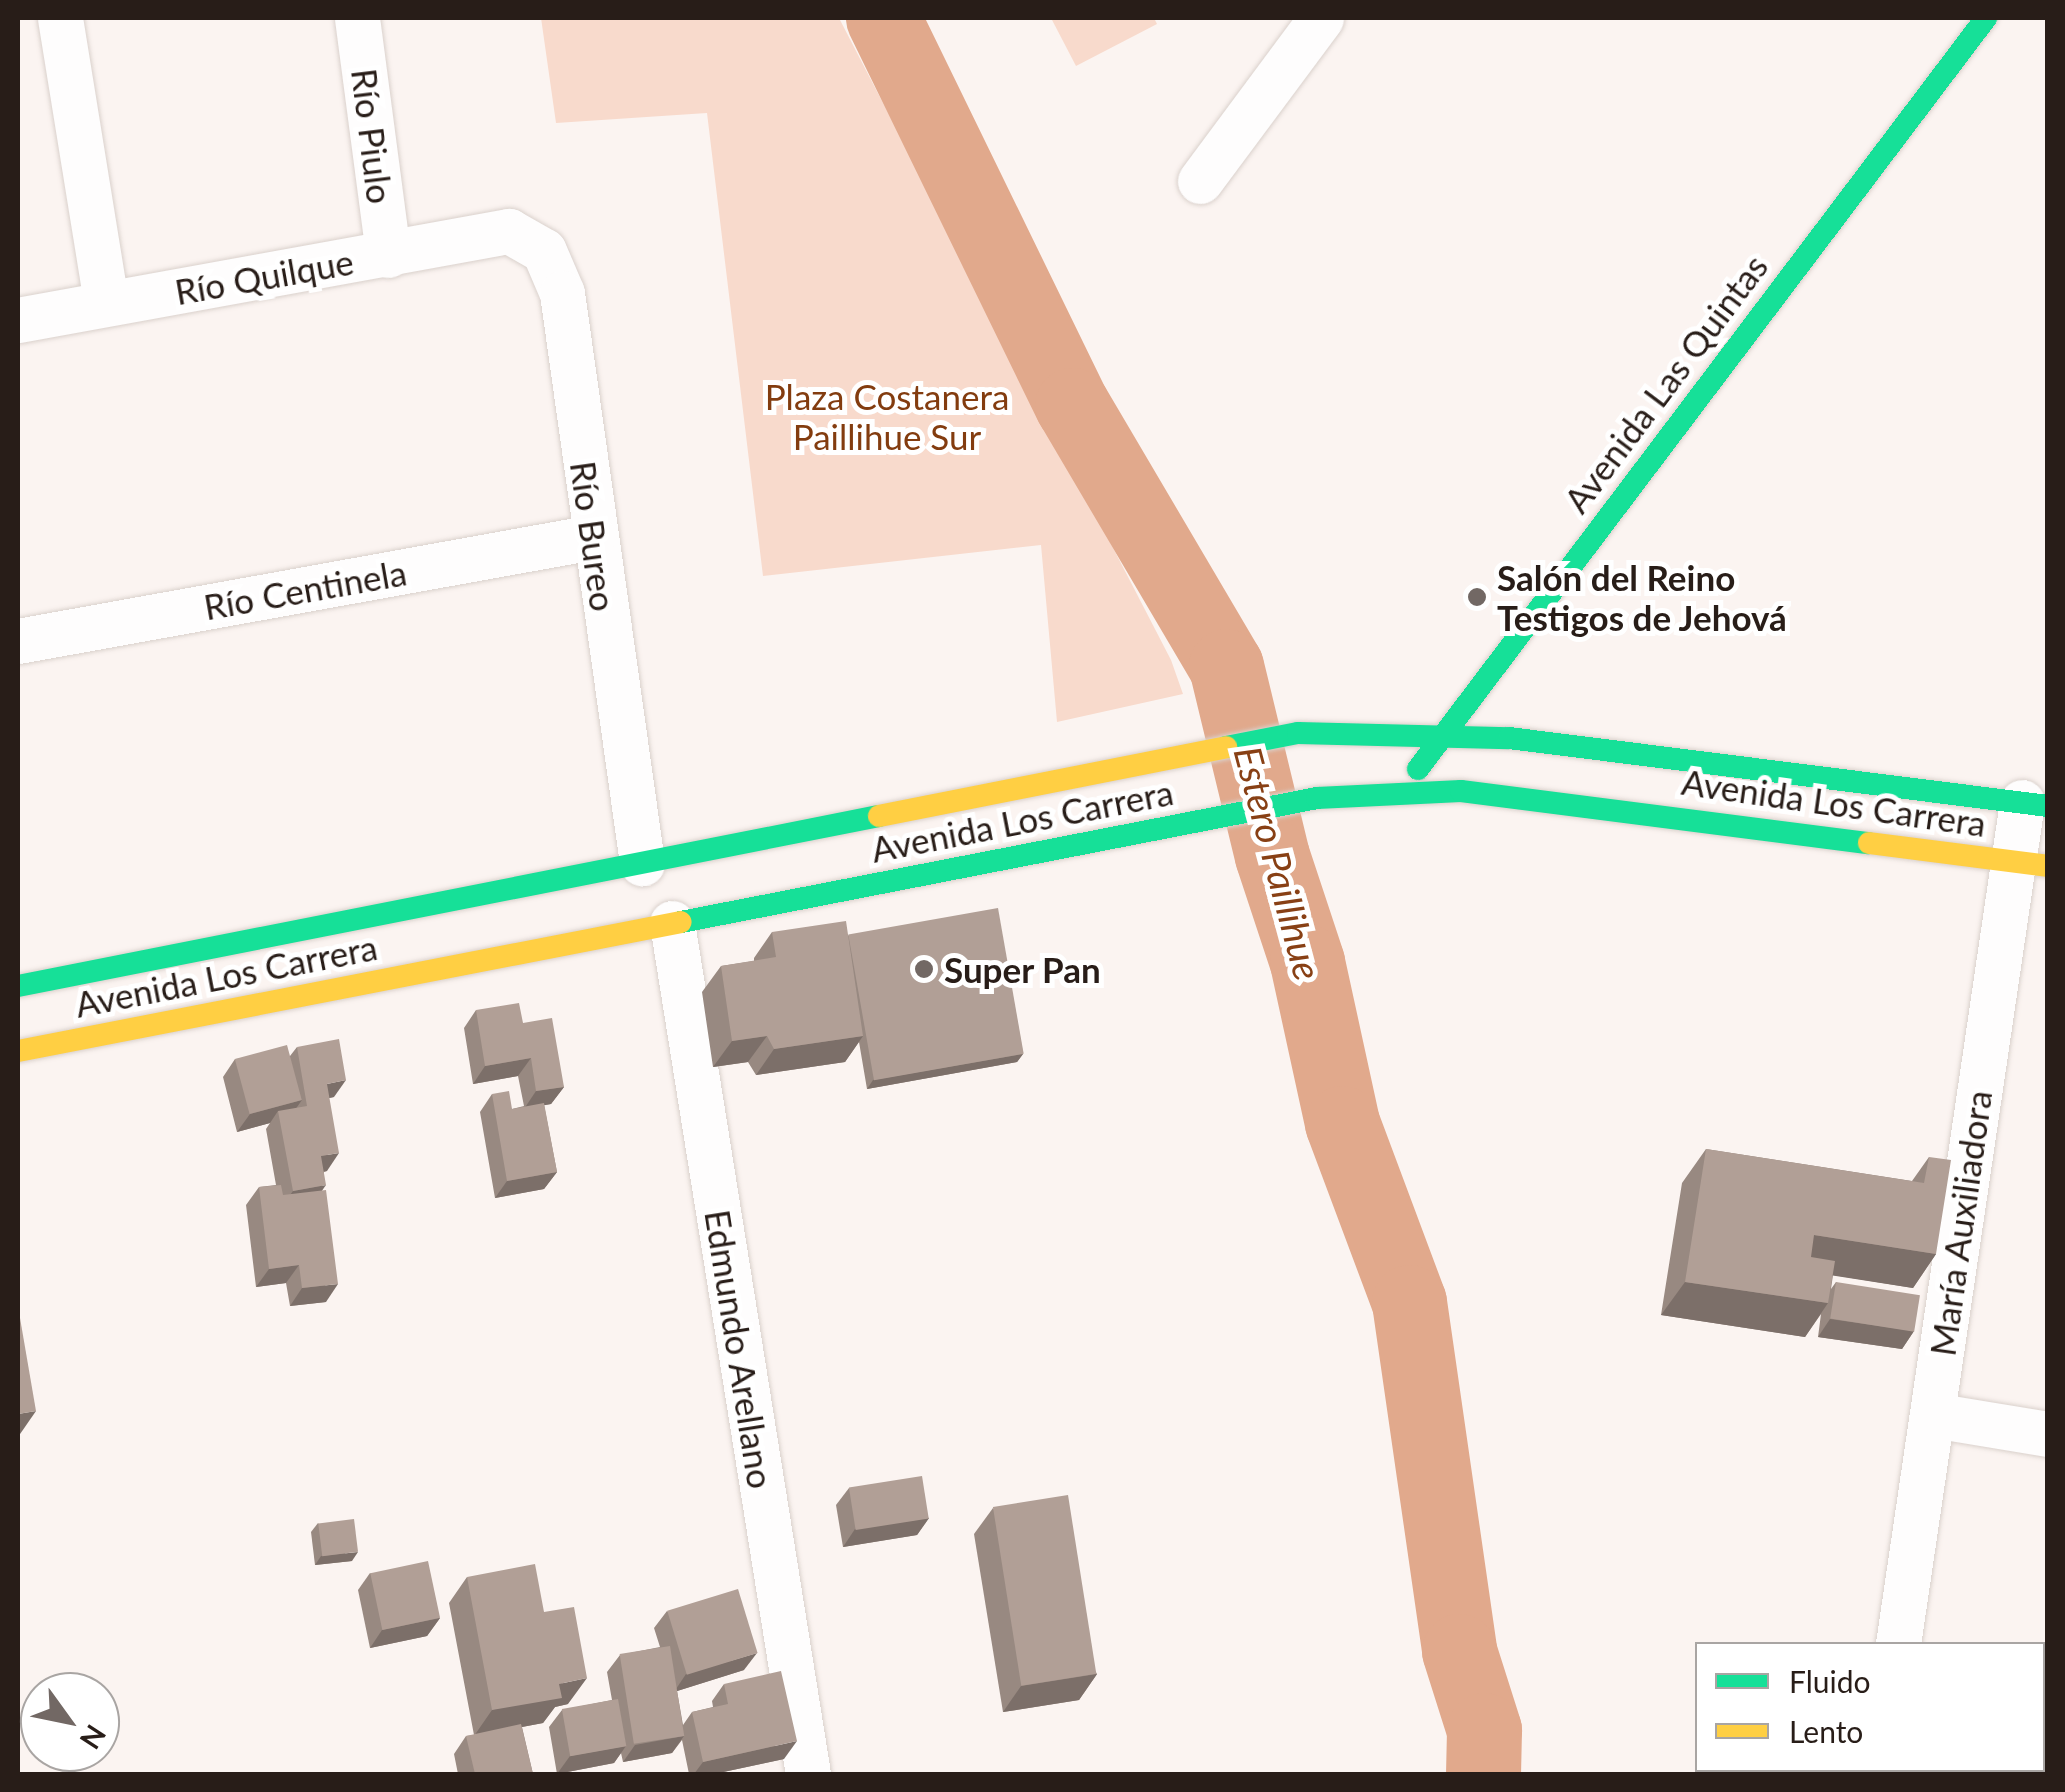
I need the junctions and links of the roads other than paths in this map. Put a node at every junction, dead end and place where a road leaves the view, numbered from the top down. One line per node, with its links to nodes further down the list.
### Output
1 (60, 18): 8 (street)
2 (357, 18): 7 (street, Río Piulo)
3 (1320, 18): 5 (street)
4 (1986, 18): 12 (main road, Avenida Las Quintas)
5 (1200, 181)
6 (509, 231): 7 (street, Río Quilque); 10 (street, Río Bureo)
7 (388, 255): 8 (street, Río Quilque)
8 (106, 303): 9 (street, Río Quilque)
9 (18, 320)
10 (594, 537): 11 (street, Río Centinela); 15 (street, Río Bureo)
11 (18, 641)
12 (1445, 732): 13 (main road, Avenida Las Quintas); 14 (main road, Avenida Los Carrera); 15 (main road, Avenida Los Carrera)
13 (1400, 792): 16 (main road, Avenida Los Carrera); 17 (main road, Avenida Los Carrera)
14 (2034, 804): 16 (street, María Auxiliadora)
15 (642, 863): 18 (main road, Avenida Los Carrera)
16 (2030, 864): 20 (street, María Auxiliadora)
17 (672, 924): 19 (main road, Avenida Los Carrera); 23 (street, Edmundo Arellano)
18 (18, 986)
19 (18, 1051)
20 (1932, 1414): 21 (street); 22 (street, María Auxiliadora)
21 (2048, 1434)
22 (1898, 1642)
23 (808, 1774)

